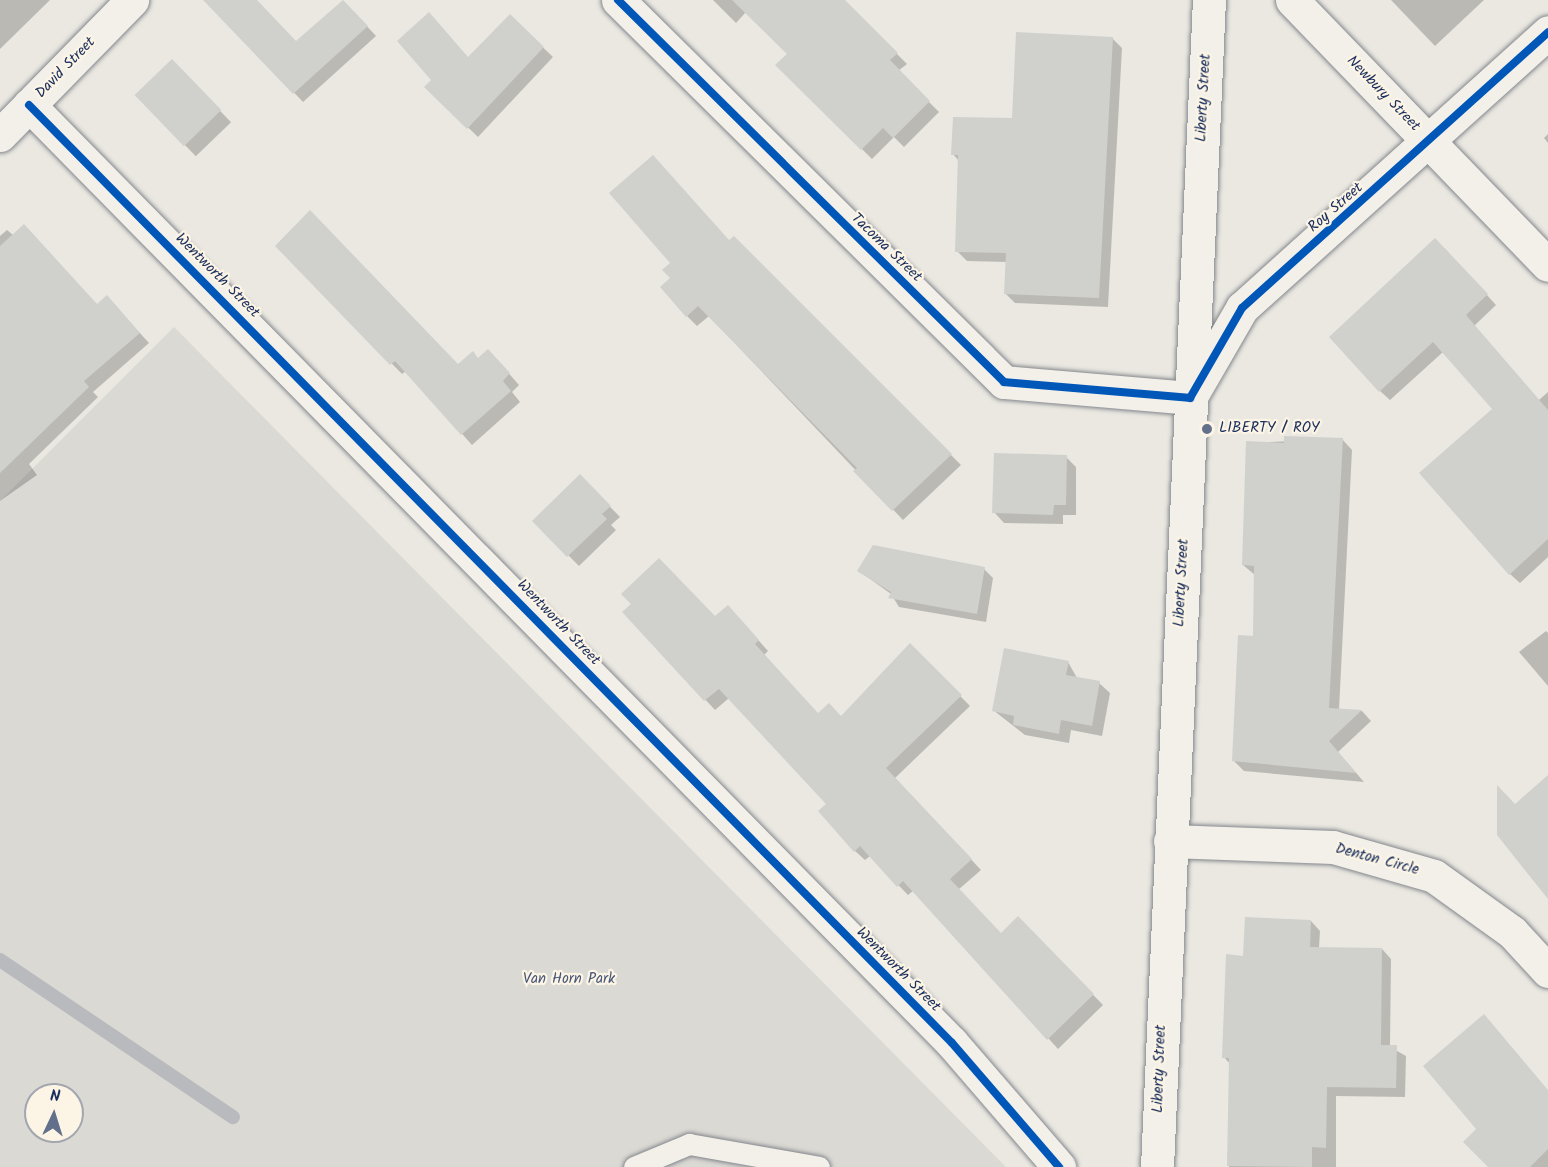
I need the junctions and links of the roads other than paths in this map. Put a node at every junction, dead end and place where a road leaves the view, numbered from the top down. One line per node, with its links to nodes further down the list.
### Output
1 (132, 0): 6 (street, David Street)
2 (618, 0): 10 (street, Tacoma Street)
3 (1209, 0): 10 (street, Liberty Street)
4 (1292, 0): 8 (street, Newbury Street)
5 (1548, 33): 8 (street, Roy Street)
6 (29, 105): 7 (street, David Street); 15 (street, Wentworth Street)
7 (0, 135)
8 (1430, 143): 9 (street, Newbury Street); 10 (street, Roy Street)
9 (1548, 265)
10 (1190, 398): 11 (street, Liberty Street)
11 (1170, 841): 12 (street, Denton Circle); 16 (street, Liberty Street)
12 (1548, 971)
13 (634, 1167): 14 (lane)
14 (819, 1167)
15 (1059, 1167)
16 (1157, 1167)

